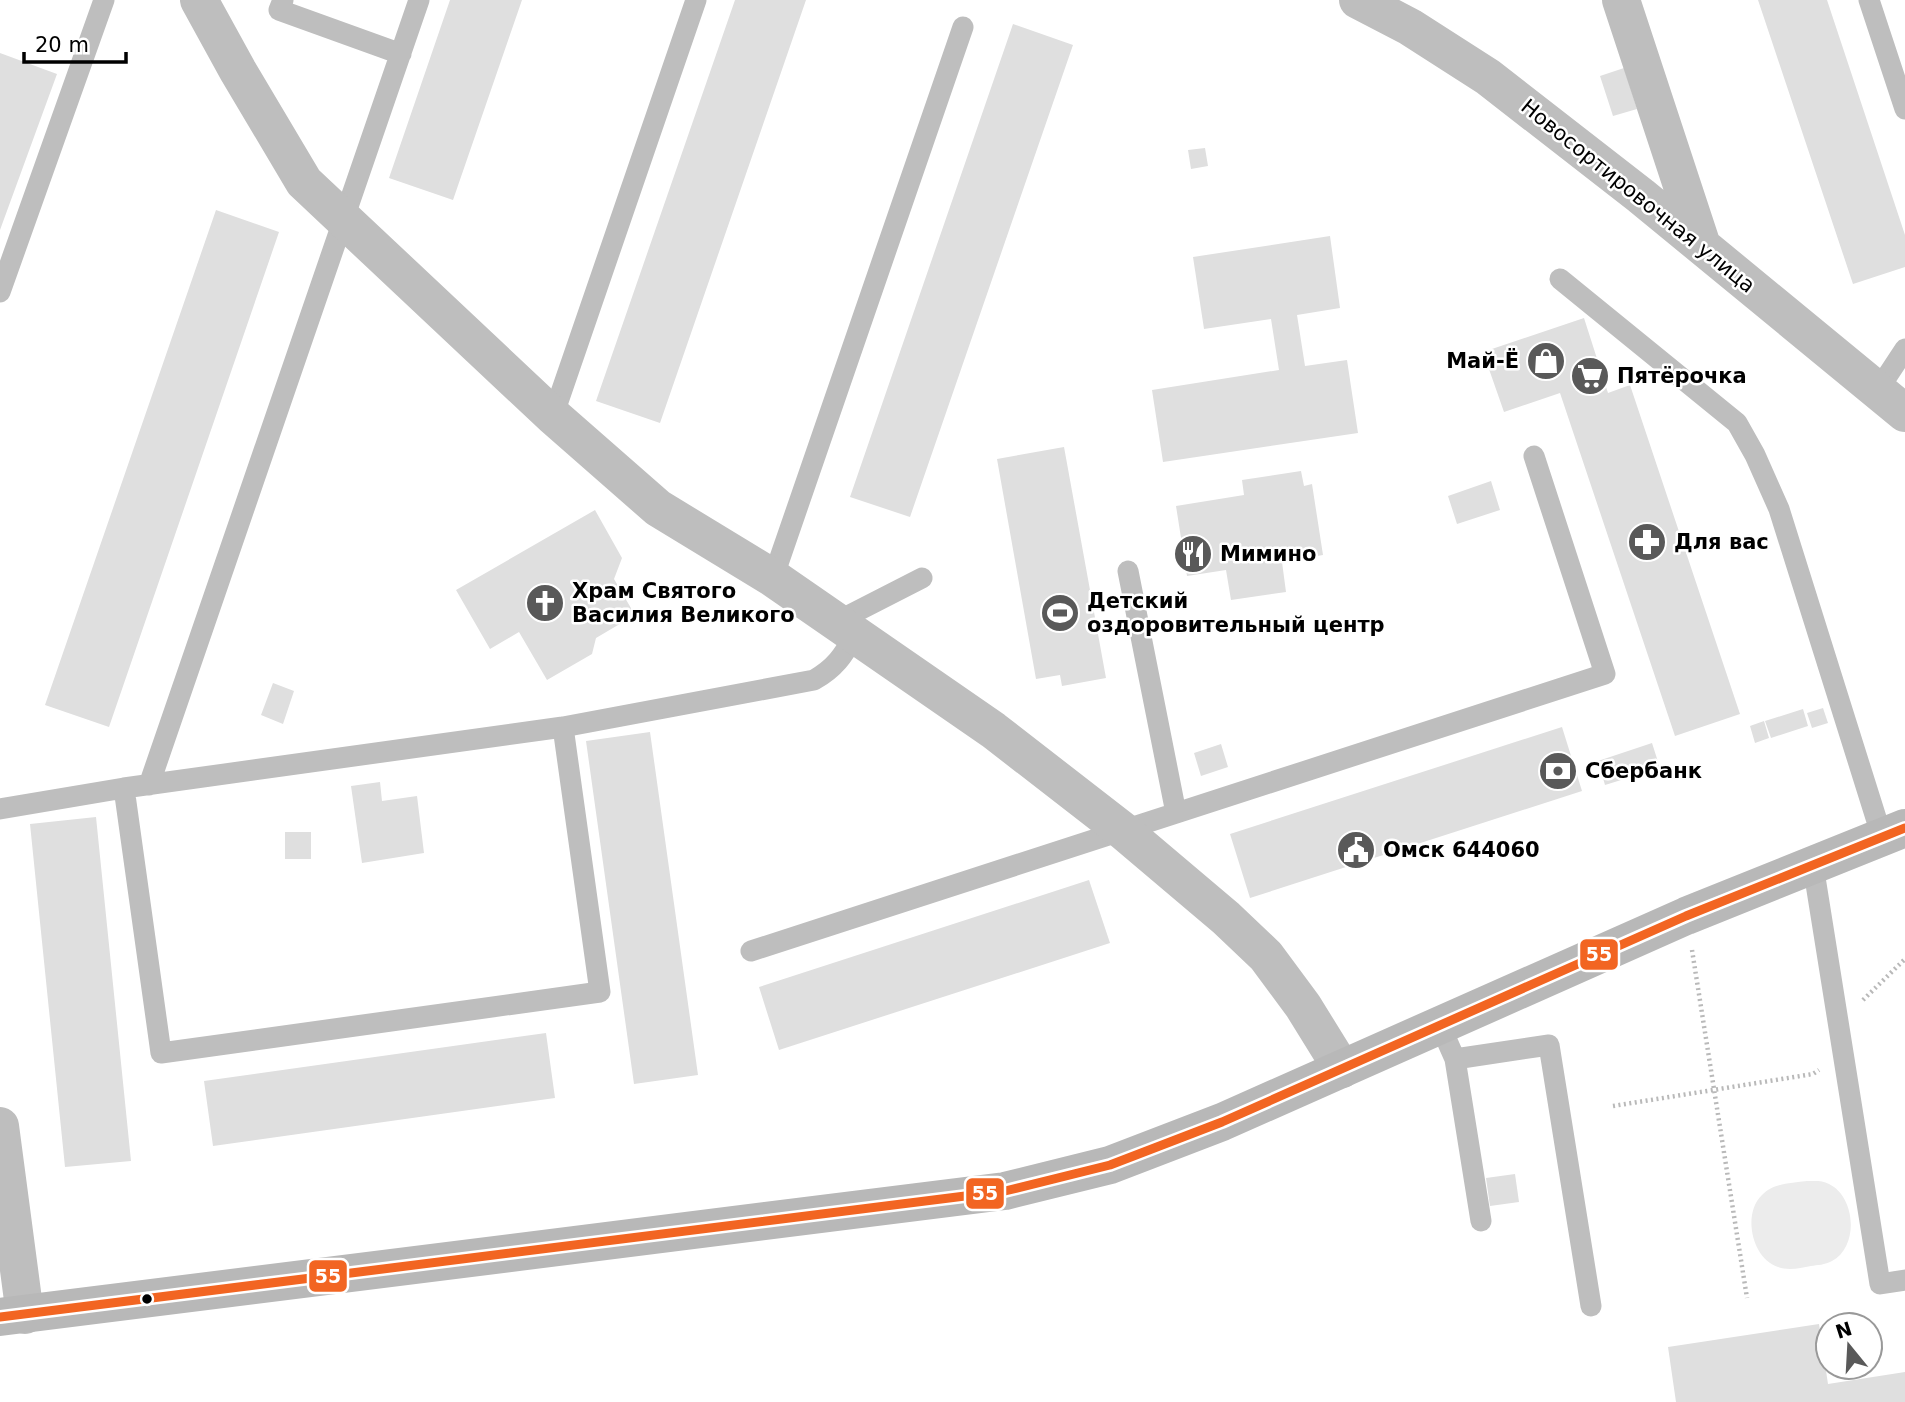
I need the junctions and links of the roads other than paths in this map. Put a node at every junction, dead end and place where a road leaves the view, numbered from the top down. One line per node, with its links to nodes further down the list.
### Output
1 (104, 0): 15 (lane)
2 (199, 0): 12 (street)
3 (283, 0): 10 (lane)
4 (419, 0): 10 (lane)
5 (696, 0): 18 (lane)
6 (1358, 0): 13 (street, Новосортировочная улица)
7 (1622, 0): 13 (street)
8 (1869, 0): 11 (lane)
9 (963, 27): 21 (lane)
10 (401, 54): 12 (lane)
11 (1905, 109)
12 (344, 220): 18 (street); 25 (lane)
13 (1702, 246): 17 (street, Новосортировочная улица)
14 (1560, 279): 30 (lane)
15 (0, 292)
16 (1905, 349): 17 (lane)
17 (1891, 402)
18 (553, 416): 21 (street)
19 (1534, 456): 28 (lane)
20 (1128, 571): 28 (lane)
21 (773, 578): 23 (street)
22 (922, 578): 23 (lane)
23 (846, 629): 24 (lane); 29 (street)
24 (563, 727): 25 (lane); 26 (lane)
25 (149, 785): 26 (lane)
26 (124, 788): 27 (lane)
27 (0, 809)
28 (1176, 813): 29 (lane)
29 (1122, 831): 32 (lane); 35 (street)
30 (1893, 833): 31 (main road)
31 (1813, 865): 33 (main road); 38 (lane)
32 (751, 951)
33 (1440, 1025): 34 (lane); 35 (main road)
34 (1455, 1059): 37 (lane); 39 (lane)
35 (1342, 1069): 40 (main road)
36 (0, 1126): 40 (street)
37 (1481, 1222)
38 (1905, 1280)
39 (1591, 1306)
40 (13, 1316)

